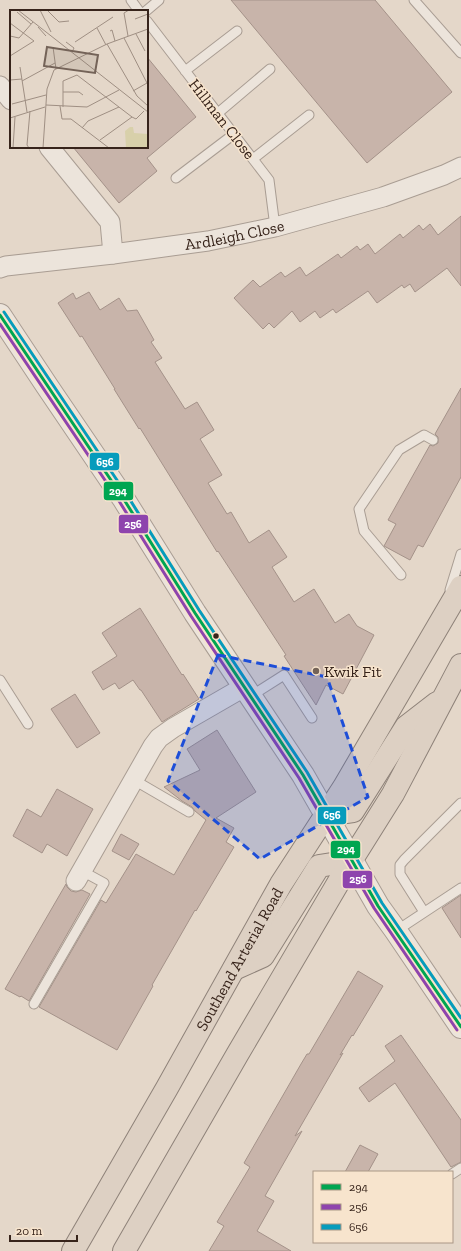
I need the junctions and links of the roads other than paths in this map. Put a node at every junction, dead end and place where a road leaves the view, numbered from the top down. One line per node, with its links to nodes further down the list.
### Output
1 (131, 0): 4 (lane)
2 (159, 0): 5 (lane)
3 (414, 0): 8 (lane)
4 (138, 10)
5 (147, 10)
6 (148, 22): 10 (lane, Hillman Close)
7 (237, 31): 10 (lane)
8 (461, 53)
9 (270, 70): 13 (lane)
10 (185, 71): 13 (lane, Hillman Close)
11 (0, 86): 12 (street)
12 (10, 99)
13 (218, 113): 15 (lane, Hillman Close)
14 (309, 115): 17 (lane)
15 (234, 134): 17 (lane, Hillman Close); 19 (lane)
16 (49, 148): 21 (street)
17 (253, 159): 20 (lane, Hillman Close)
18 (461, 167): 20 (street, Ardleigh Close)
19 (176, 178)
20 (275, 227): 21 (street, Ardleigh Close)
21 (113, 254): 22 (street, Ardleigh Close)
22 (0, 268)
23 (0, 314): 31 (street)
24 (432, 440): 26 (lane)
25 (461, 554): 28 (lane)
26 (401, 575)
27 (461, 587): 28 (highway, Southend Arterial Road)
28 (439, 624): 38 (highway, Southend Arterial Road)
29 (461, 665): 32 (highway)
30 (0, 680): 34 (lane)
31 (247, 692): 33 (lane); 35 (street); 38 (street)
32 (443, 698): 38 (highway); 39 (highway)
33 (312, 718)
34 (28, 724)
35 (134, 780): 37 (lane); 40 (street)
36 (461, 804): 42 (lane)
37 (189, 812)
38 (325, 815): 39 (street); 44 (highway, Southend Arterial Road)
39 (351, 861): 43 (street); 44 (highway); 48 (highway)
40 (79, 876): 45 (lane)
41 (461, 888): 42 (lane)
42 (424, 912): 43 (lane)
43 (396, 931): 46 (street)
44 (234, 969): 47 (highway, Southend Arterial Road)
45 (34, 1004)
46 (461, 1027)
47 (73, 1251)
48 (124, 1251)

